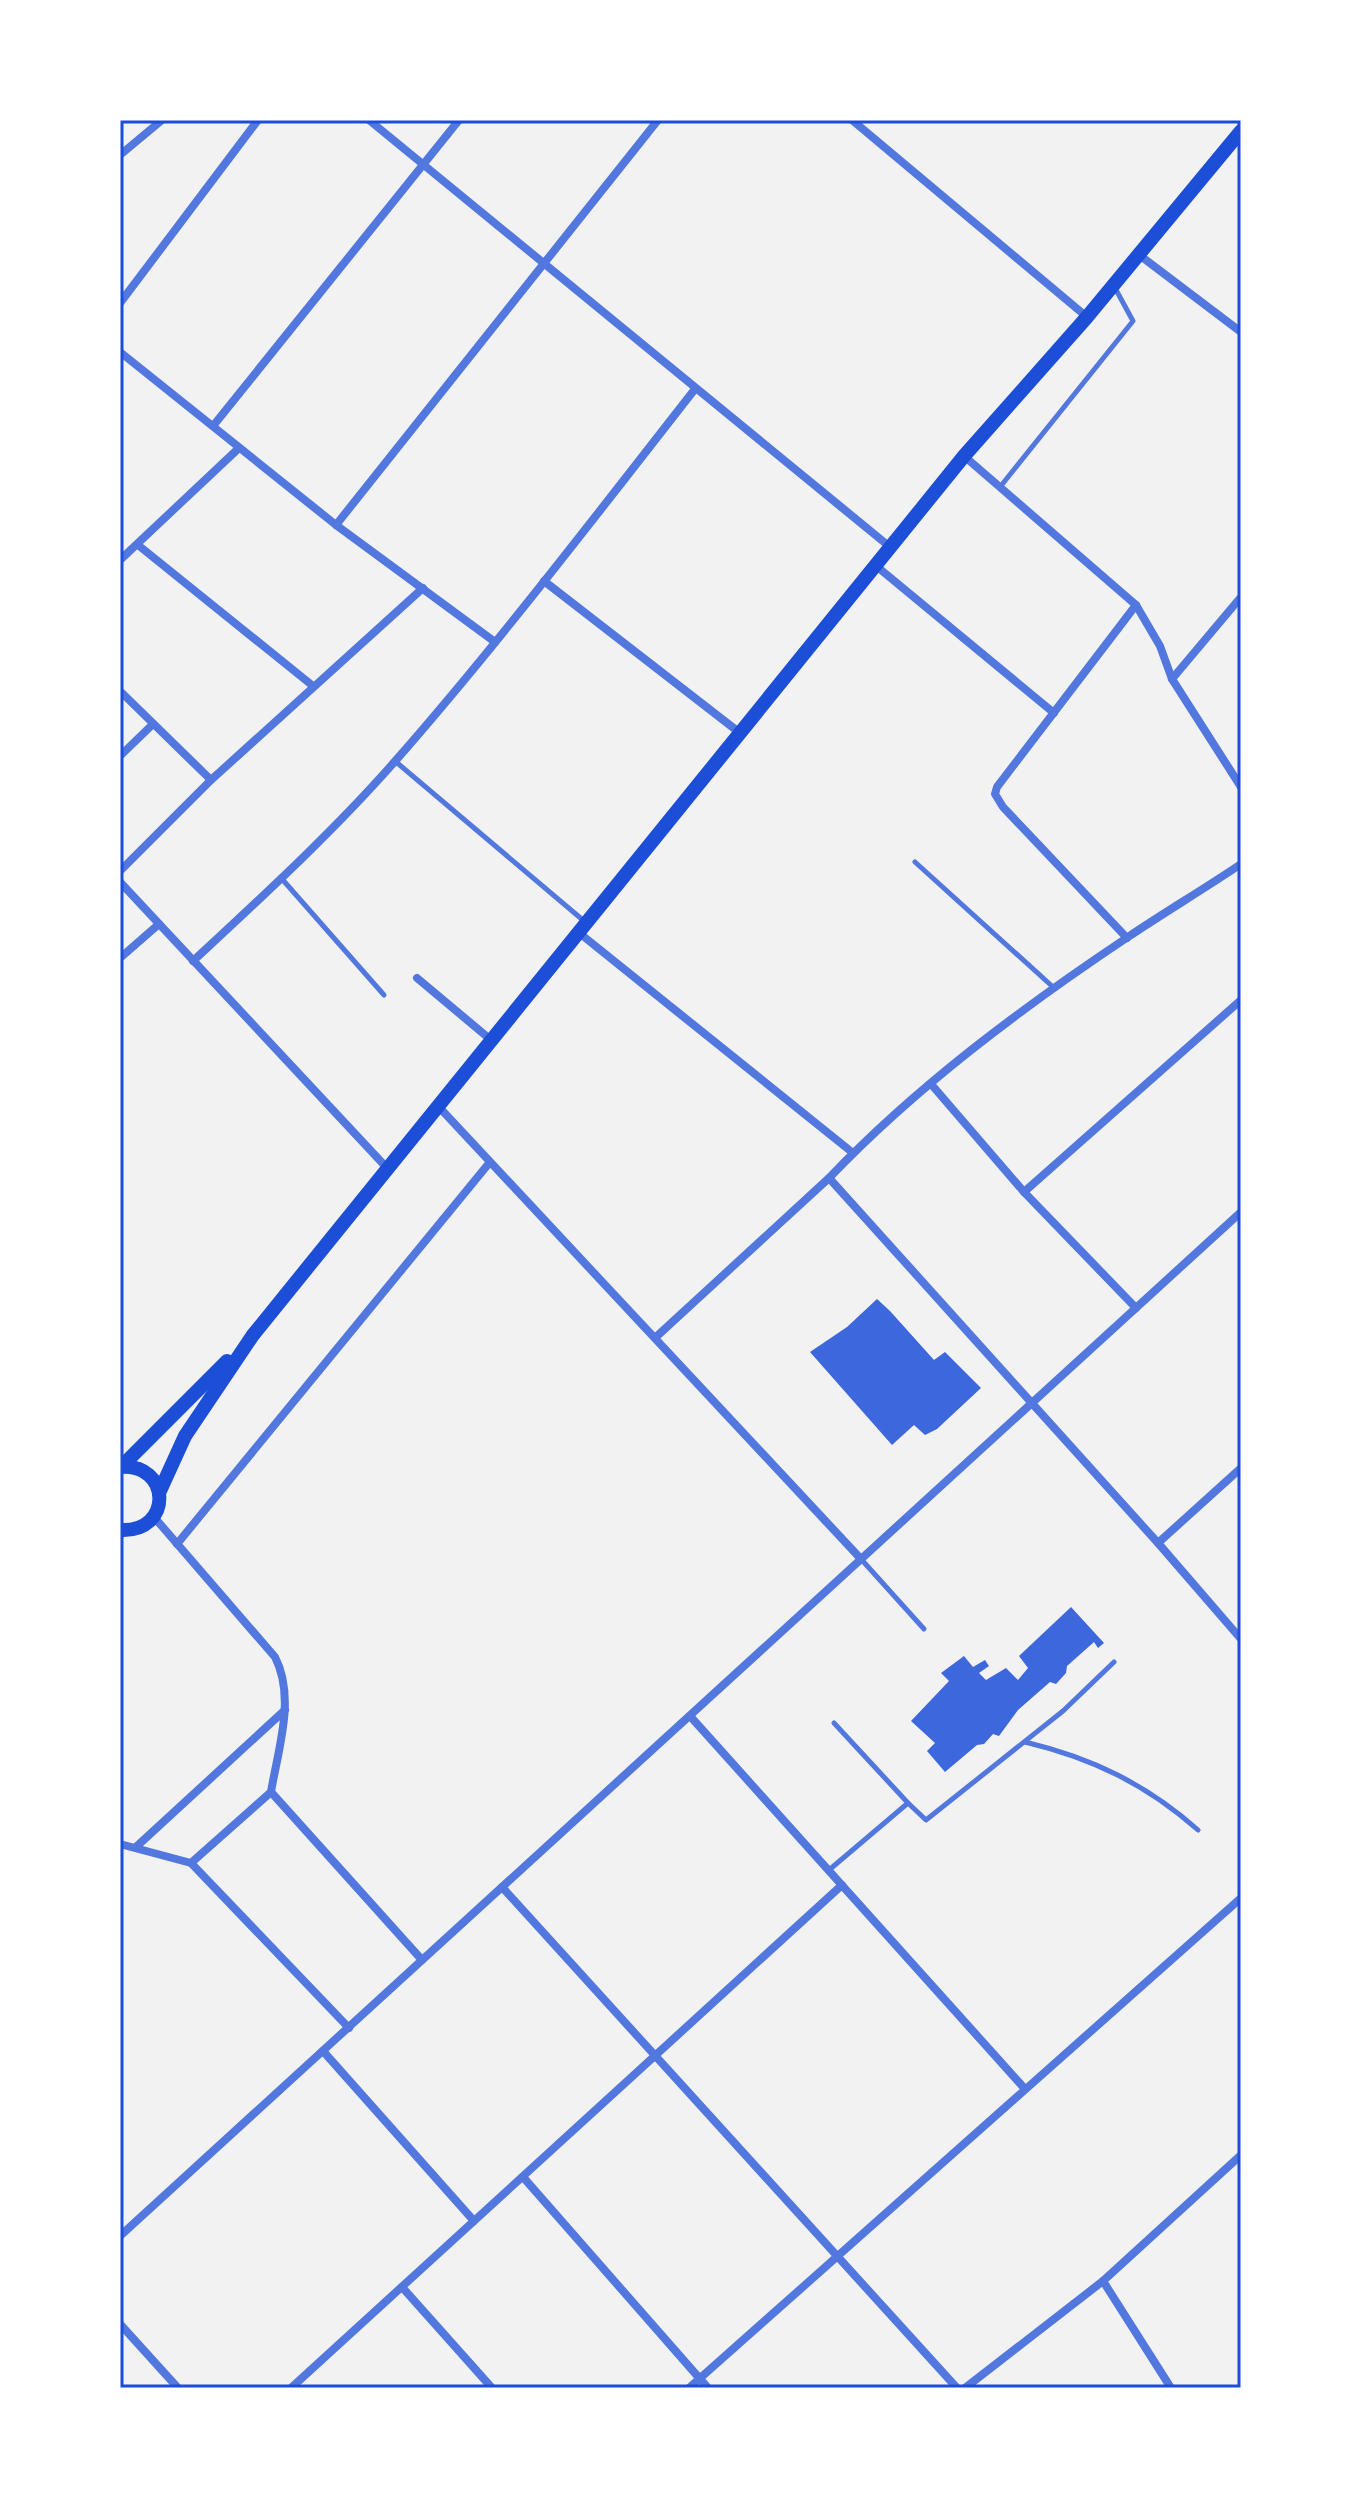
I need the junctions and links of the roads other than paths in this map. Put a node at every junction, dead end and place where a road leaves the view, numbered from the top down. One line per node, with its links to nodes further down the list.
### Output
1 (162, 120): 8 (street)
2 (258, 120): 13 (street)
3 (369, 120): 9 (street)
4 (459, 120): 9 (street)
5 (658, 120): 11 (street)
6 (853, 120): 14 (street)
7 (1241, 131): 10 (main road)
8 (120, 155)
9 (424, 165): 11 (street); 18 (street)
10 (1138, 254): 12 (main road); 15 (street)
11 (544, 265): 17 (street); 22 (street)
12 (1113, 284): 14 (main road); 21 (lane)
13 (120, 303)
14 (1087, 317): 20 (main road)
15 (1241, 332)
16 (120, 352): 18 (street)
17 (695, 389): 24 (street); 27 (street)
18 (213, 426): 19 (street)
19 (239, 448): 22 (street); 23 (street)
20 (964, 456): 21 (street); 24 (main road)
21 (1000, 487): 30 (street)
22 (336, 525): 28 (street)
23 (138, 545): 25 (street); 33 (street)
24 (890, 547): 26 (main road)
25 (120, 560)
26 (875, 565): 35 (street); 37 (main road)
27 (544, 581): 31 (street); 37 (street)
28 (423, 588): 31 (street); 33 (street)
29 (1241, 597): 32 (street)
30 (1136, 605): 32 (street); 35 (street)
31 (495, 642): 39 (street)
32 (1172, 679): 41 (street)
33 (313, 686): 40 (street)
34 (120, 691): 36 (street)
35 (1054, 713): 49 (street)
36 (152, 725): 38 (street); 40 (street)
37 (740, 733): 48 (main road)
38 (120, 756)
39 (395, 761): 45 (street); 48 (lane)
40 (211, 780): 44 (street)
41 (1241, 787)
42 (915, 862): 53 (lane)
43 (1241, 865): 49 (street)
44 (120, 871)
45 (282, 879): 51 (street); 54 (lane)
46 (120, 882): 47 (street)
47 (159, 924): 50 (street); 51 (street)
48 (582, 927): 56 (main road); 59 (street)
49 (1127, 938): 53 (street)
50 (120, 958)
51 (193, 961): 61 (street)
52 (417, 978): 56 (street)
53 (1054, 988): 57 (street)
54 (384, 995)
55 (1241, 1000): 63 (street)
56 (491, 1040): 58 (main road)
57 (931, 1084): 59 (street); 63 (street)
58 (438, 1106): 60 (street); 61 (main road)
59 (853, 1153): 62 (street)
60 (490, 1162): 67 (street); 76 (street)
61 (387, 1168): 66 (main road)
62 (829, 1178): 67 (street); 68 (street)
63 (1024, 1192): 65 (street)
64 (1241, 1212): 65 (street)
65 (1136, 1308): 68 (street)
66 (253, 1335): 69 (main road); 71 (main road)
67 (656, 1337): 77 (street)
68 (1032, 1403): 75 (street); 77 (street)
69 (121, 1467): 71 (main road)
70 (1241, 1468): 75 (street)
71 (159, 1493): 72 (main road)
72 (154, 1517): 73 (main road); 76 (street)
73 (126, 1530): 74 (main road)
74 (120, 1542)
75 (1158, 1543): 79 (street)
76 (177, 1544): 81 (street)
77 (861, 1559): 78 (lane); 82 (street)
78 (924, 1629)
79 (1241, 1639)
80 (1114, 1662): 84 (lane)
81 (285, 1710): 85 (street); 89 (street)
82 (690, 1716): 91 (street); 93 (street)
83 (834, 1723): 86 (lane)
84 (1024, 1742): 86 (lane); 87 (lane)
85 (271, 1792): 90 (street); 97 (street)
86 (908, 1803): 91 (lane)
87 (1198, 1830)
88 (120, 1844): 89 (street)
89 (136, 1847): 90 (street)
90 (191, 1863): 98 (street)
91 (829, 1870): 92 (street)
92 (842, 1885): 100 (street); 101 (street)
93 (502, 1887): 97 (street); 100 (street)
94 (1241, 1898): 95 (street)
95 (1232, 1905): 96 (street); 101 (street)
96 (1241, 1915)
97 (422, 1960): 98 (street)
98 (349, 2028): 99 (street)
99 (323, 2051): 104 (street); 105 (street)
100 (655, 2056): 103 (street); 106 (street)
101 (1025, 2089): 106 (street)
102 (1241, 2155): 107 (street)
103 (523, 2177): 104 (street); 110 (street)
104 (474, 2221): 108 (street)
105 (120, 2236)
106 (836, 2257): 110 (street); 116 (street)
107 (1103, 2281): 117 (street); 118 (street)
108 (402, 2287): 112 (street); 113 (street)
109 (120, 2324): 111 (street)
110 (700, 2378): 114 (street); 115 (street)
111 (178, 2388)
112 (291, 2388)
113 (492, 2388)
114 (689, 2388)
115 (708, 2388)
116 (957, 2388)
117 (965, 2388)
118 (1171, 2388)

